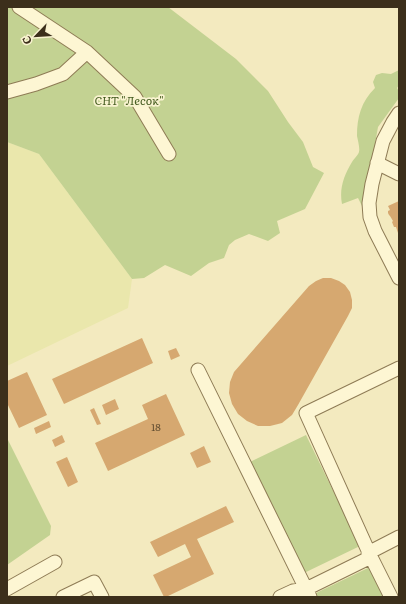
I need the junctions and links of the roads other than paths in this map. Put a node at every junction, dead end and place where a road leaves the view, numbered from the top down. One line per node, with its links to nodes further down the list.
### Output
1 (19, 7): 2 (street)
2 (87, 52): 3 (street); 5 (street)
3 (7, 92)
4 (399, 113): 6 (street)
5 (169, 154)
6 (377, 163): 7 (street); 8 (street)
7 (399, 174)
8 (399, 278)
9 (399, 368): 12 (street)
10 (198, 370): 15 (street)
11 (399, 537): 12 (street)
12 (369, 555): 15 (street); 19 (street)
13 (55, 562): 14 (street)
14 (7, 589)
15 (308, 593): 18 (street)
16 (63, 597): 17 (street)
17 (102, 597)
18 (280, 597)
19 (390, 597)

